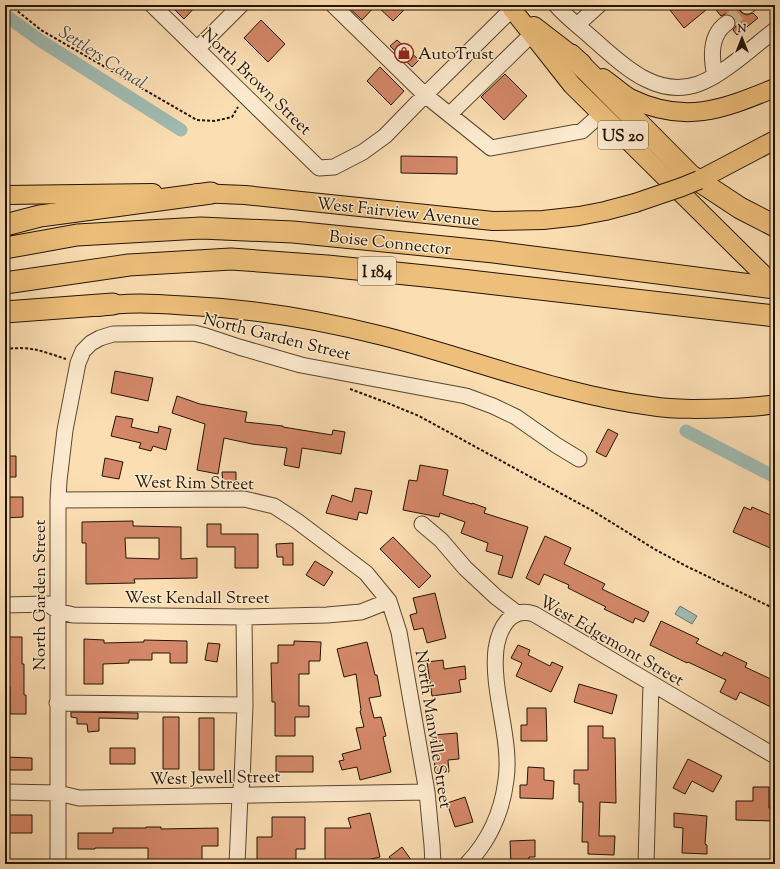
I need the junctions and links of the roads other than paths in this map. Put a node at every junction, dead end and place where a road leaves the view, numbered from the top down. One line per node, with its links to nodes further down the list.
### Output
1 (152, 5): 11 (street, North Brown Street)
2 (241, 5): 11 (street)
3 (333, 5): 15 (street)
4 (556, 5): 8 (street)
5 (599, 5): 8 (street)
6 (510, 7): 10 (main road, US 20); 12 (main road, US 20); 15 (street)
7 (727, 23): 13 (street)
8 (577, 25): 13 (street)
9 (775, 30): 13 (street)
10 (532, 34): 16 (street); 17 (main road, US 20)
11 (197, 49): 15 (street, North Brown Street)
12 (571, 55): 14 (main road); 22 (highway, US 20)
13 (715, 76)
14 (775, 88)
15 (425, 95): 16 (street)
16 (450, 114): 17 (street)
17 (601, 114): 25 (main road, US 20)
18 (769, 143): 19 (main road, West Fairview Avenue, bridge)
19 (210, 193): 20 (main road, West Fairview Avenue); 21 (highway)
20 (5, 195)
21 (5, 225)
22 (775, 226)
23 (5, 248): 25 (highway, Boise Connector / I 184)
24 (5, 283): 28 (highway, Boise Connector / I 184)
25 (775, 287)
26 (113, 304): 27 (highway); 29 (main road); 30 (main road)
27 (5, 312)
28 (775, 316)
29 (5, 323)
30 (775, 404)
31 (579, 459): 32 (street, North Garden Street)
32 (58, 500): 34 (street, West Rim Street); 36 (street, North Garden Street)
33 (422, 524): 37 (street)
34 (389, 601): 38 (street, West Kendall Street); 44 (street, North Manville Street)
35 (5, 604): 36 (street, West Kendall Street)
36 (58, 611): 38 (street, West Kendall Street); 40 (street, North Garden Street)
37 (517, 613): 39 (street, West Edgemont Street); 50 (street, West Edgemont Street)
38 (244, 617): 41 (street)
39 (650, 683): 42 (street, West Edgemont Street); 51 (street)
40 (57, 703): 41 (street); 45 (street, North Garden Street)
41 (245, 705): 46 (street)
42 (775, 756)
43 (5, 792): 45 (street, West Jewell Street)
44 (427, 792): 46 (street, West Jewell Street); 49 (street, North Manville Street)
45 (58, 793): 46 (street, West Jewell Street); 47 (street, North Garden Street)
46 (240, 796): 48 (street)
47 (58, 864)
48 (237, 864)
49 (433, 864)
50 (467, 864)
51 (646, 864)

